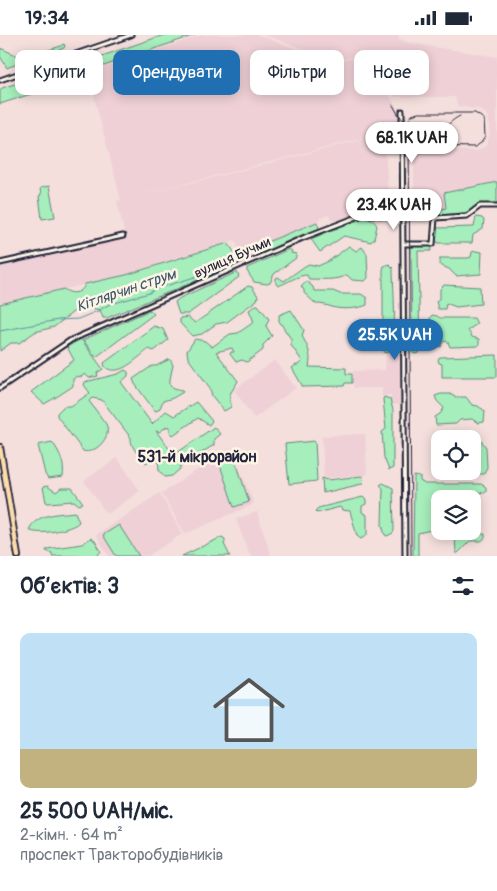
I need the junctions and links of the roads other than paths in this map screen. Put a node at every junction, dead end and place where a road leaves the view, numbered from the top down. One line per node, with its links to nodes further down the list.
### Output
1 (131, 35): 2 (street)
2 (0, 80)
3 (402, 111): 5 (street)
4 (497, 206): 7 (street)
5 (403, 217): 7 (street); 9 (street, вулиця Бучми)
6 (123, 236): 8 (street)
7 (404, 244): 12 (street)
8 (0, 263)
9 (0, 388)
10 (0, 447): 11 (main road)
11 (18, 556)
12 (405, 556)

